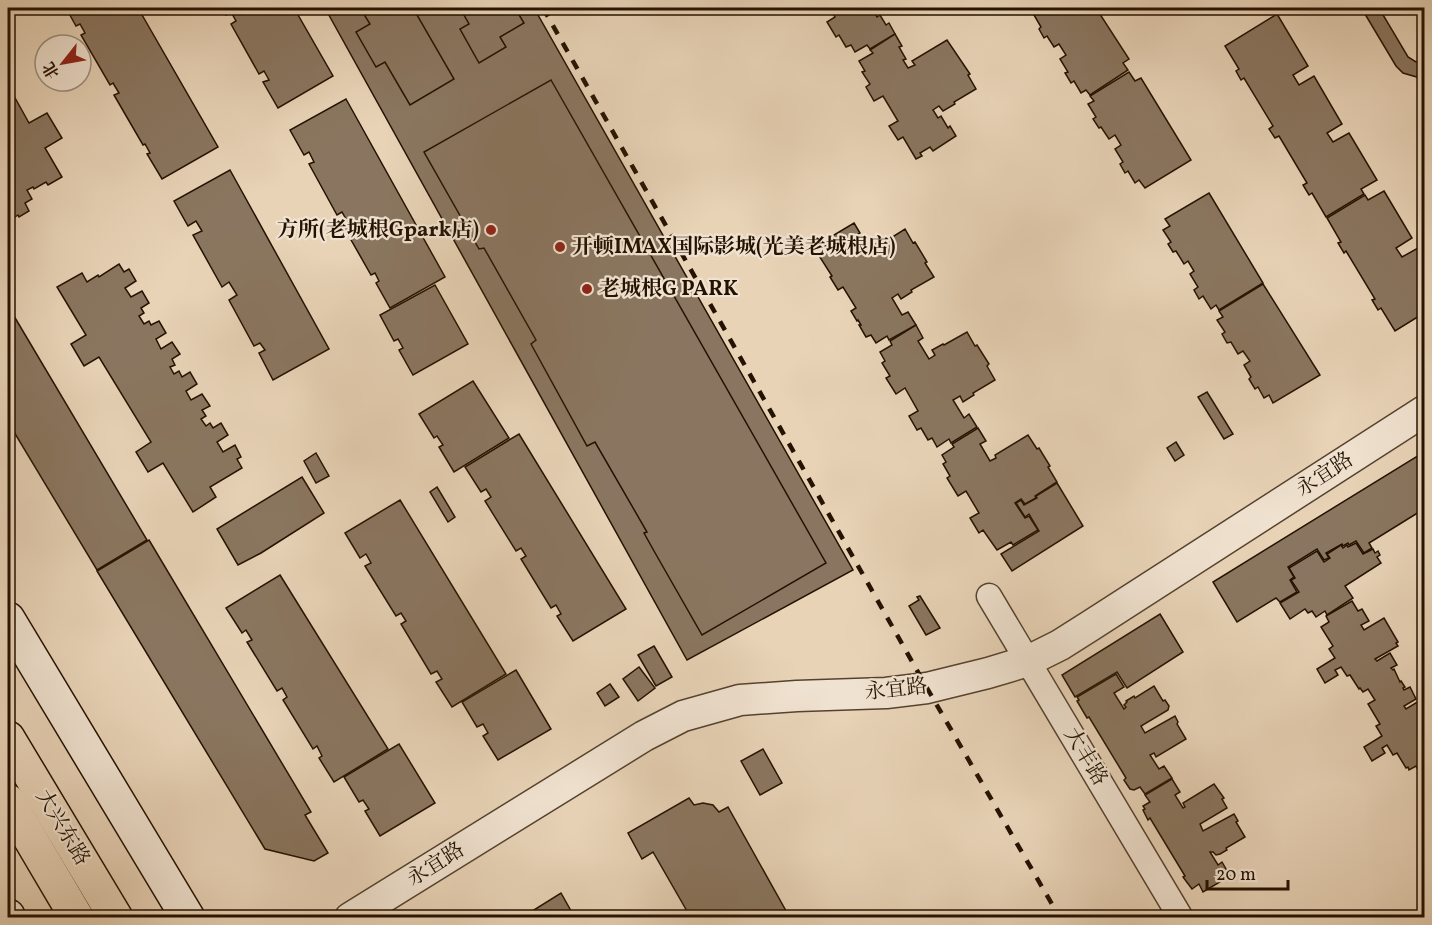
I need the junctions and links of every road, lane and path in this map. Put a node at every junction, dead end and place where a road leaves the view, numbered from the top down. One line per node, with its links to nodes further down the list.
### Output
1 (1425, 411): 4 (street, 永宜路)
2 (989, 596): 4 (street, 大丰路)
3 (8, 619): 9 (main road)
4 (1028, 661): 10 (street, 永宜路); 11 (street, 大丰路)
5 (8, 738): 8 (main road, 大兴东路)
6 (8, 801): 7 (main road, 大兴东路)
7 (77, 918)
8 (116, 918)
9 (188, 918)
10 (350, 918)
11 (1180, 918)

